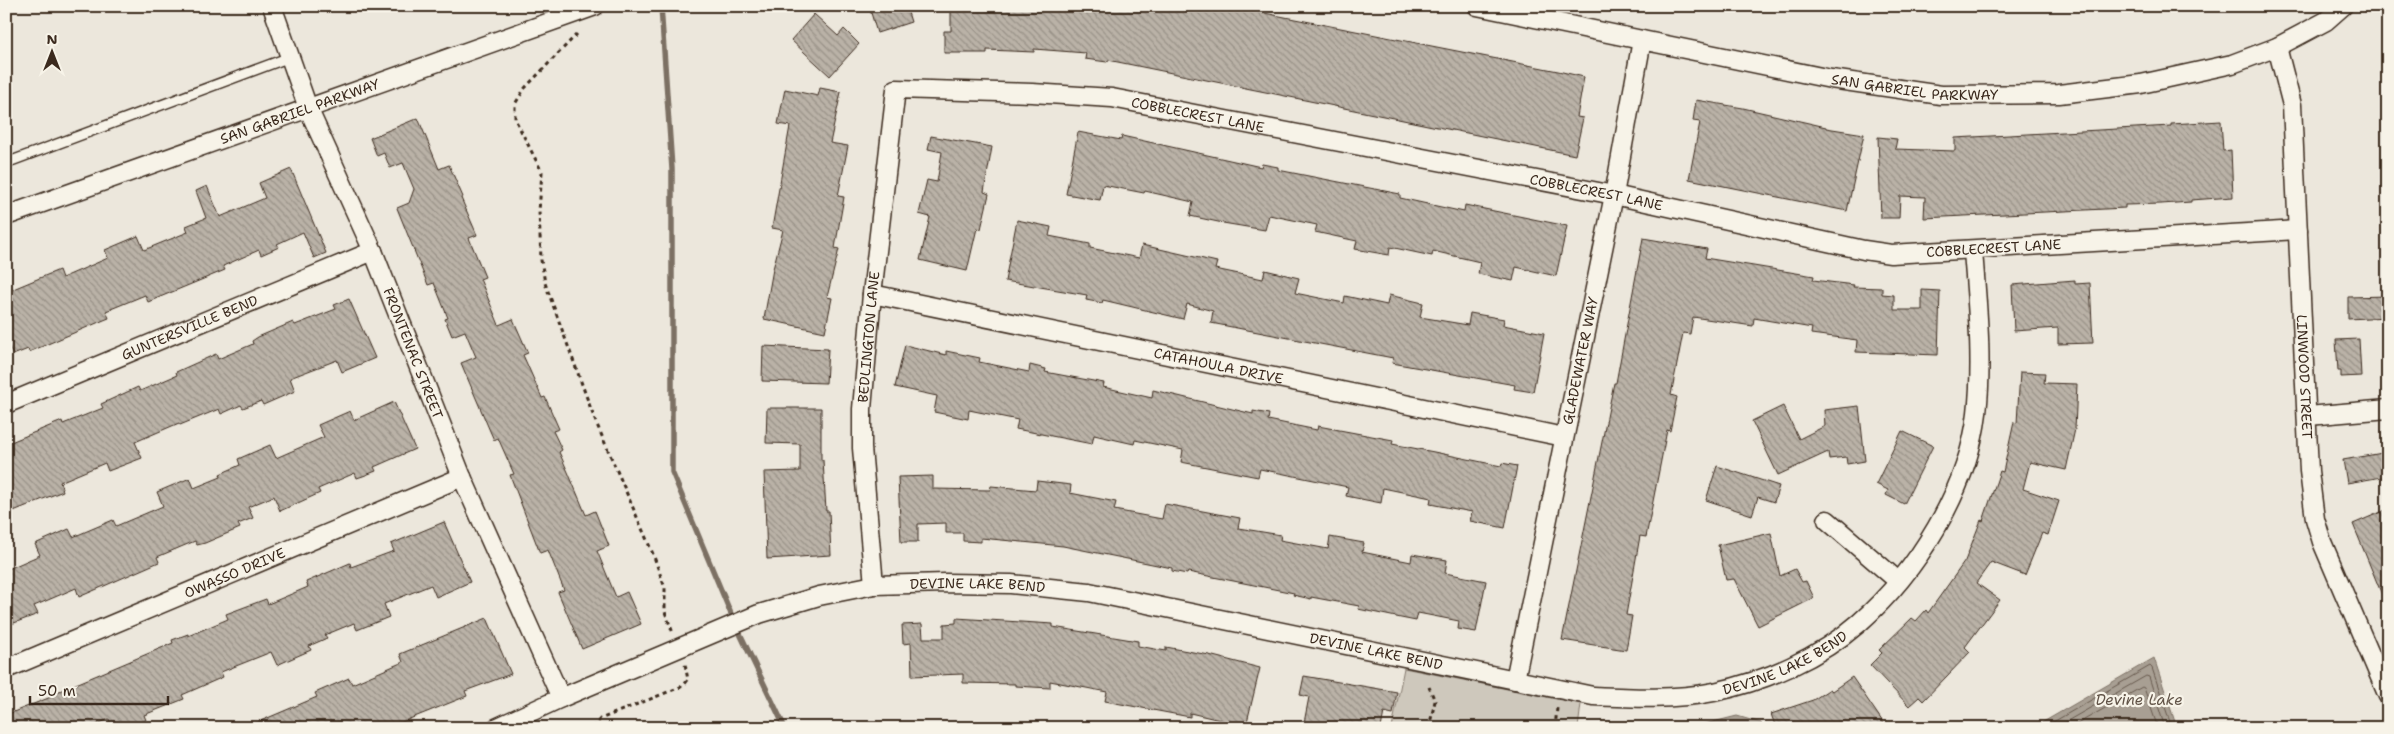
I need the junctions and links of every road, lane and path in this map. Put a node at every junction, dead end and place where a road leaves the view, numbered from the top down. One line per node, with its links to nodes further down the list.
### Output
1 (272, 6): 8 (street, FRONTENAC STREET)
2 (595, 6): 10 (street, SAN GABRIEL PARKWAY)
3 (1477, 6): 6 (street, SAN GABRIEL PARKWAY)
4 (2343, 6): 7 (street, SAN GABRIEL PARKWAY)
5 (577, 34): 26 (path)
6 (1642, 40): 7 (street, SAN GABRIEL PARKWAY); 12 (street, GLADEWATER WAY)
7 (2277, 47): 14 (street, LINWOOD STREET)
8 (290, 57): 10 (street, FRONTENAC STREET); 11 (lane)
9 (896, 89): 12 (street, COBBLECREST LANE); 17 (street, BEDLINGTON LANE)
10 (308, 108): 13 (street, SAN GABRIEL PARKWAY); 15 (street, FRONTENAC STREET)
11 (6, 163)
12 (1614, 195): 16 (street, COBBLECREST LANE); 21 (street, GLADEWATER WAY)
13 (6, 216)
14 (2298, 230): 16 (street, COBBLECREST LANE); 20 (street, LINWOOD STREET)
15 (373, 250): 18 (street, GUNTERSVILLE BEND); 22 (street, FRONTENAC STREET)
16 (1973, 250): 24 (street, DEVINE LAKE BEND)
17 (872, 294): 21 (street, CATAHOULA DRIVE); 25 (street, BEDLINGTON LANE)
18 (6, 404)
19 (2388, 409): 20 (street)
20 (2308, 416): 30 (street, LINWOOD STREET)
21 (1564, 437): 28 (street, GLADEWATER WAY)
22 (462, 477): 27 (street, OWASSO DRIVE); 31 (street, FRONTENAC STREET)
23 (1827, 520): 24 (street)
24 (1898, 581): 28 (street, DEVINE LAKE BEND)
25 (874, 585): 26 (street, DEVINE LAKE BEND); 28 (street, DEVINE LAKE BEND)
26 (687, 645): 31 (street, DEVINE LAKE BEND); 34 (path)
27 (6, 669)
28 (1515, 680)
29 (1429, 687): 35 (path)
30 (2388, 696)
31 (561, 698): 33 (street, DEVINE LAKE BEND)
32 (1558, 708): 36 (path)
33 (496, 728)
34 (593, 728)
35 (1429, 728)
36 (1555, 728)

